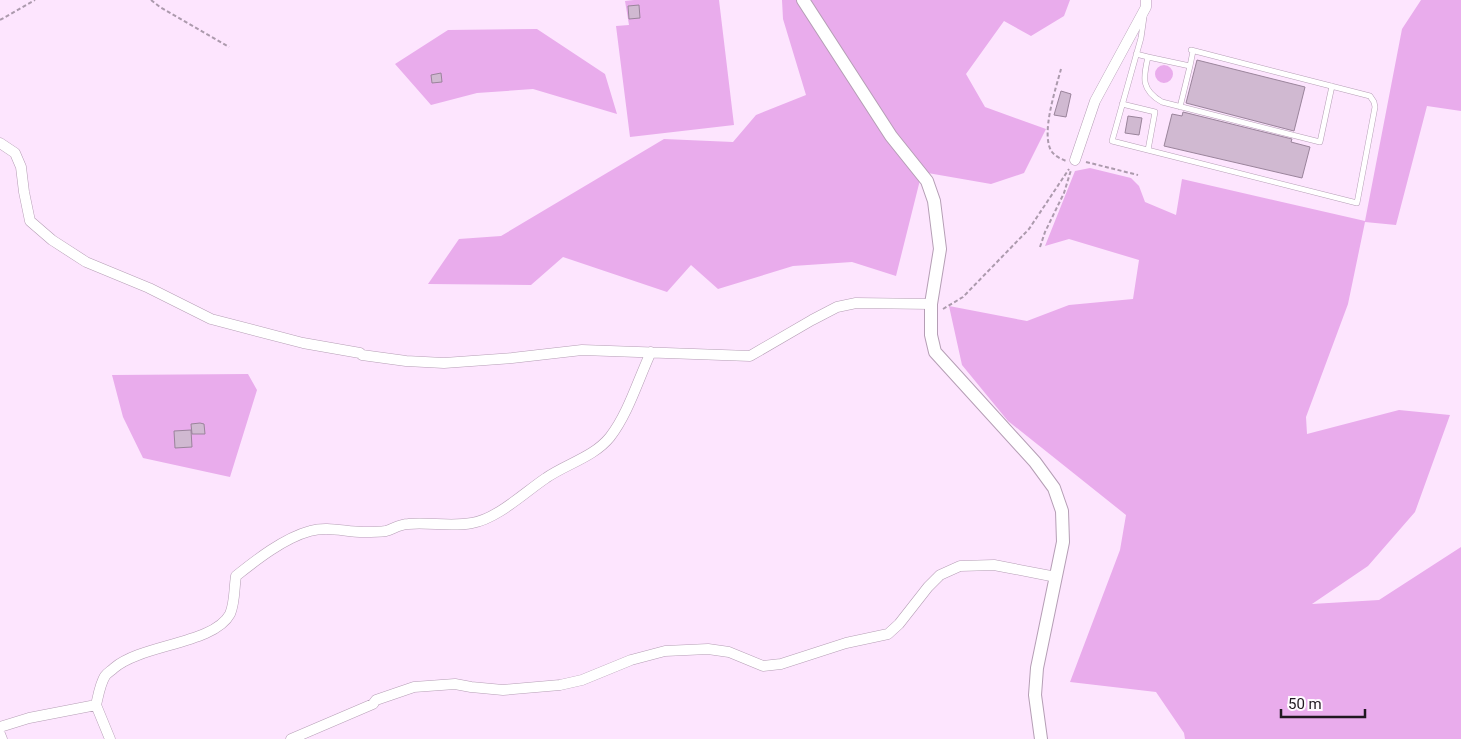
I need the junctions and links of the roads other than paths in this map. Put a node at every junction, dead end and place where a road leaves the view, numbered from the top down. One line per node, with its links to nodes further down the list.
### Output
1 (803, 0): 12 (street)
2 (1146, 3): 3 (lane); 11 (street)
3 (1136, 54): 4 (lane); 7 (lane)
4 (1148, 57): 5 (lane); 8 (lane)
5 (1190, 66): 6 (lane); 8 (lane)
6 (1332, 86): 8 (lane); 10 (lane)
7 (1122, 104): 10 (lane); 10 (lane)
8 (1180, 107)
9 (0, 143): 13 (street)
10 (1148, 150)
11 (1074, 161)
12 (931, 304): 13 (street); 14 (street)
13 (650, 352): 15 (street)
14 (1056, 577): 20 (street); 21 (street)
15 (96, 705): 16 (street); 19 (street)
16 (0, 727)
17 (0, 734): 18 (street)
18 (2, 739)
19 (110, 739)
20 (291, 739)
21 (1041, 739)

